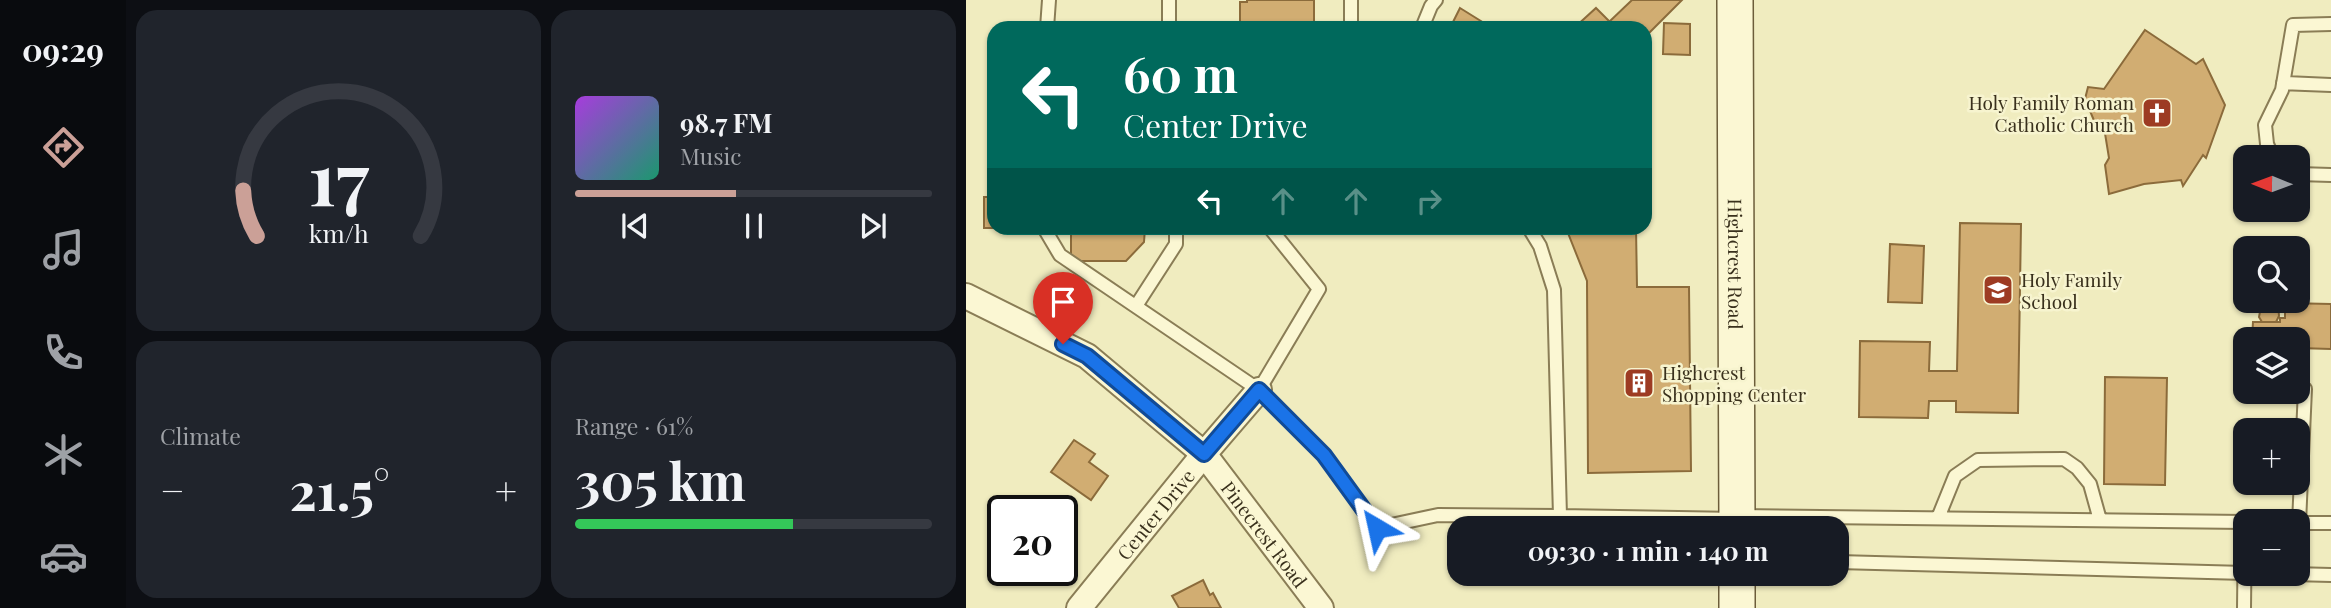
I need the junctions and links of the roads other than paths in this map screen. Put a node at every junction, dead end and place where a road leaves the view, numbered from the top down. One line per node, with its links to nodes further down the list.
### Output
1 (1049, 0): 6 (lane)
2 (1169, 0): 7 (lane)
3 (1351, 0): 8 (lane)
4 (1436, 0): 9 (lane)
5 (1735, 0): 27 (street, Highcrest Road)
6 (1048, 21)
7 (1169, 21)
8 (1351, 21)
9 (1425, 21)
10 (2331, 24): 11 (lane)
11 (2283, 83): 12 (lane); 13 (lane)
12 (2331, 85)
13 (2267, 145)
14 (2310, 174): 15 (lane)
15 (2331, 174)
16 (1048, 235): 21 (lane)
17 (1175, 235): 21 (lane)
18 (1276, 235): 22 (lane)
19 (1533, 235): 26 (lane)
20 (966, 296): 24 (street, Pinecrest Road)
21 (1136, 306): 22 (lane)
22 (1259, 390): 24 (street, Center Drive); 26 (lane)
23 (2304, 404): 25 (lane)
24 (1204, 454): 40 (street, Center Drive); 41 (street, Pinecrest Road)
25 (2300, 509)
26 (1560, 516)
27 (1737, 516)
28 (1938, 518): 29 (lane); 30 (lane); 30 (lane)
29 (1849, 519)
30 (2100, 520): 31 (lane)
31 (2233, 522)
32 (2310, 523): 33 (lane)
33 (2331, 523)
34 (1849, 562): 35 (lane)
35 (2233, 573)
36 (2310, 574): 37 (lane)
37 (2331, 575)
38 (1737, 586): 42 (street)
39 (2245, 586): 43 (lane)
40 (1079, 608)
41 (1321, 608)
42 (1737, 608)
43 (2244, 608)

